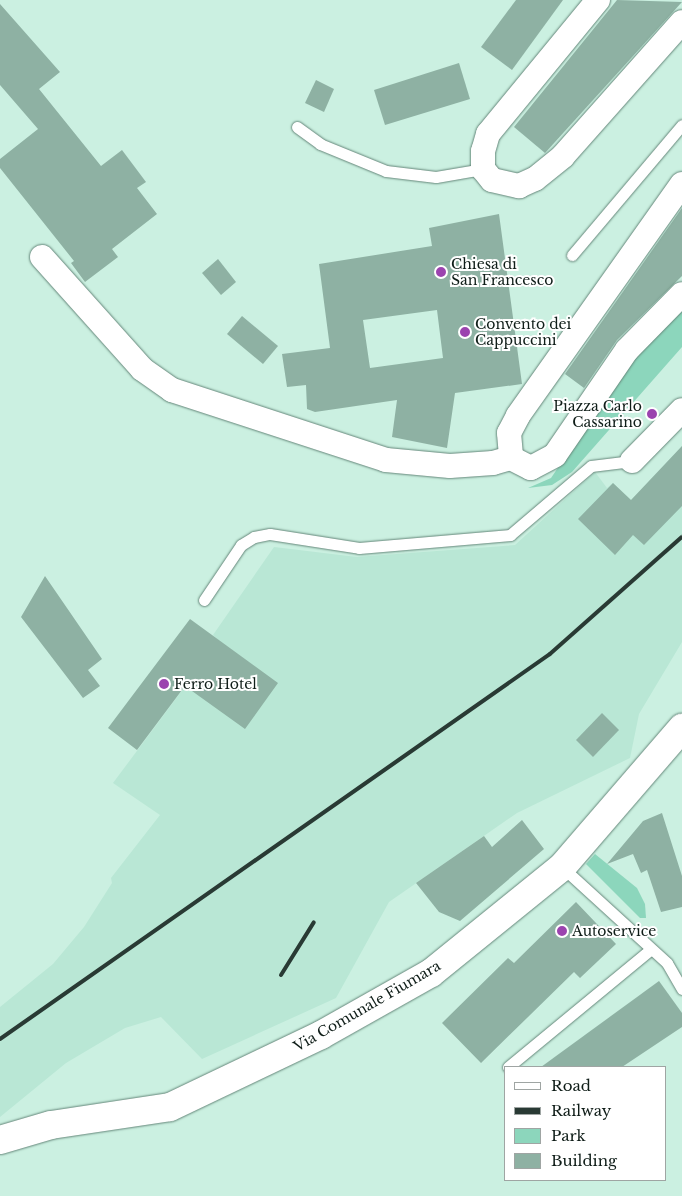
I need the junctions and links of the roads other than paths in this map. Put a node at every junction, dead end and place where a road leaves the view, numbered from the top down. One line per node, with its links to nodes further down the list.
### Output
1 (598, 0): 5 (street)
2 (682, 22): 5 (street)
3 (682, 124): 7 (lane)
4 (298, 128): 5 (lane)
5 (483, 169)
6 (682, 184): 11 (street)
7 (572, 255)
8 (42, 257): 11 (street)
9 (682, 294): 11 (street)
10 (682, 410): 12 (street)
11 (511, 458)
12 (632, 461): 13 (lane)
13 (204, 600)
14 (682, 728): 15 (street, Via Comunale Fiumara)
15 (562, 867): 16 (lane); 19 (street, Via Comunale Fiumara)
16 (651, 949): 17 (lane); 18 (lane)
17 (682, 989)
18 (509, 1066)
19 (0, 1140)

